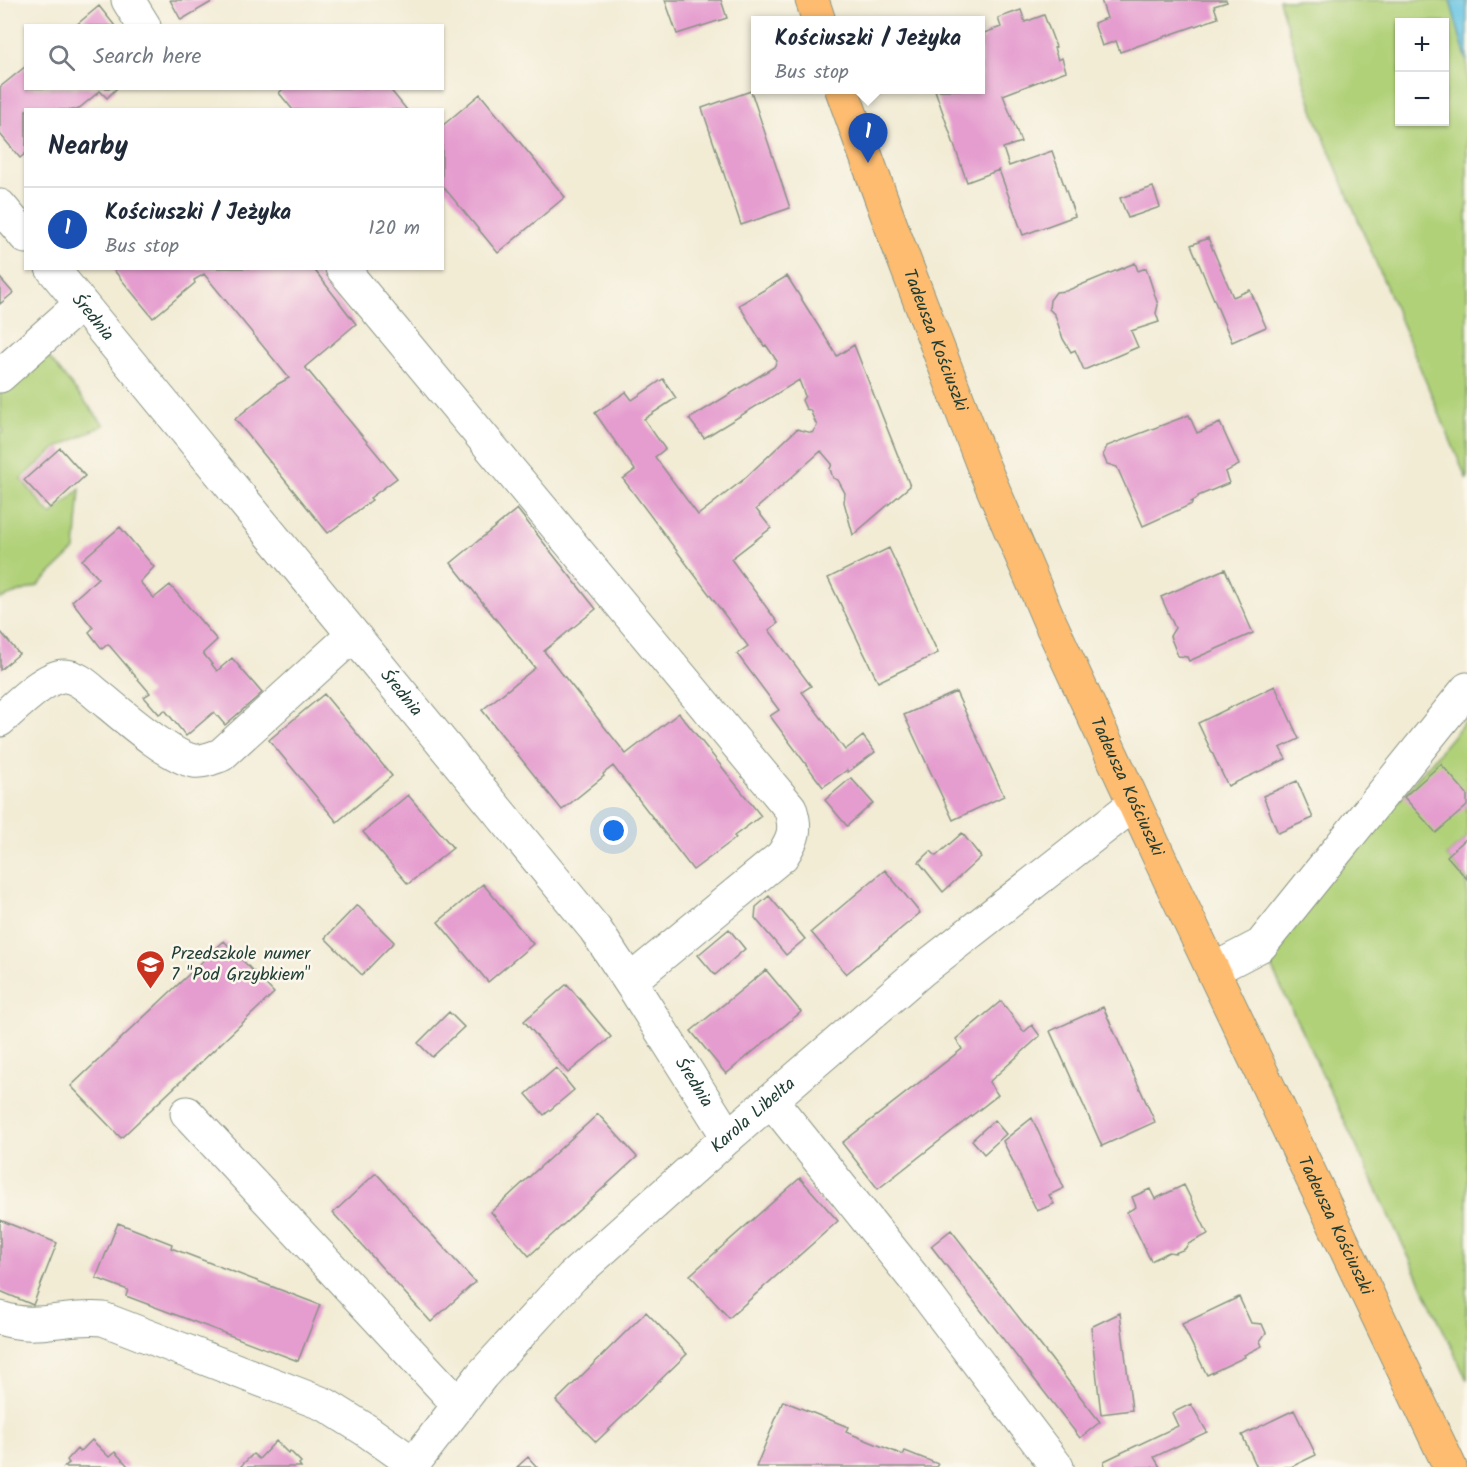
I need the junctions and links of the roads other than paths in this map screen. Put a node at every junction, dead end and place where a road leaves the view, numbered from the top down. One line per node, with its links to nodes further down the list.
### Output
1 (128, 0): 4 (street)
2 (812, 0): 3 (main road)
3 (817, 16)
4 (143, 24)
5 (843, 94): 13 (main road, Tadeusza Kościuszki)
6 (54, 270): 8 (street, Średnia)
7 (344, 270): 15 (street)
8 (81, 304): 9 (street); 10 (street, Średnia)
9 (0, 376)
10 (353, 635): 12 (street); 15 (street, Średnia)
11 (1467, 689): 14 (street)
12 (0, 720)
13 (1134, 804): 14 (main road, Tadeusza Kościuszki); 16 (street, Karola Libelta)
14 (1213, 970): 23 (main road, Tadeusza Kościuszki)
15 (630, 981): 18 (street, Średnia)
16 (771, 1100): 18 (street, Karola Libelta); 22 (street)
17 (187, 1113): 20 (street)
18 (728, 1137): 20 (street, Karola Libelta)
19 (0, 1318): 21 (street)
20 (459, 1405): 21 (street, Karola Libelta)
21 (412, 1465)
22 (1057, 1467)
23 (1450, 1467)

